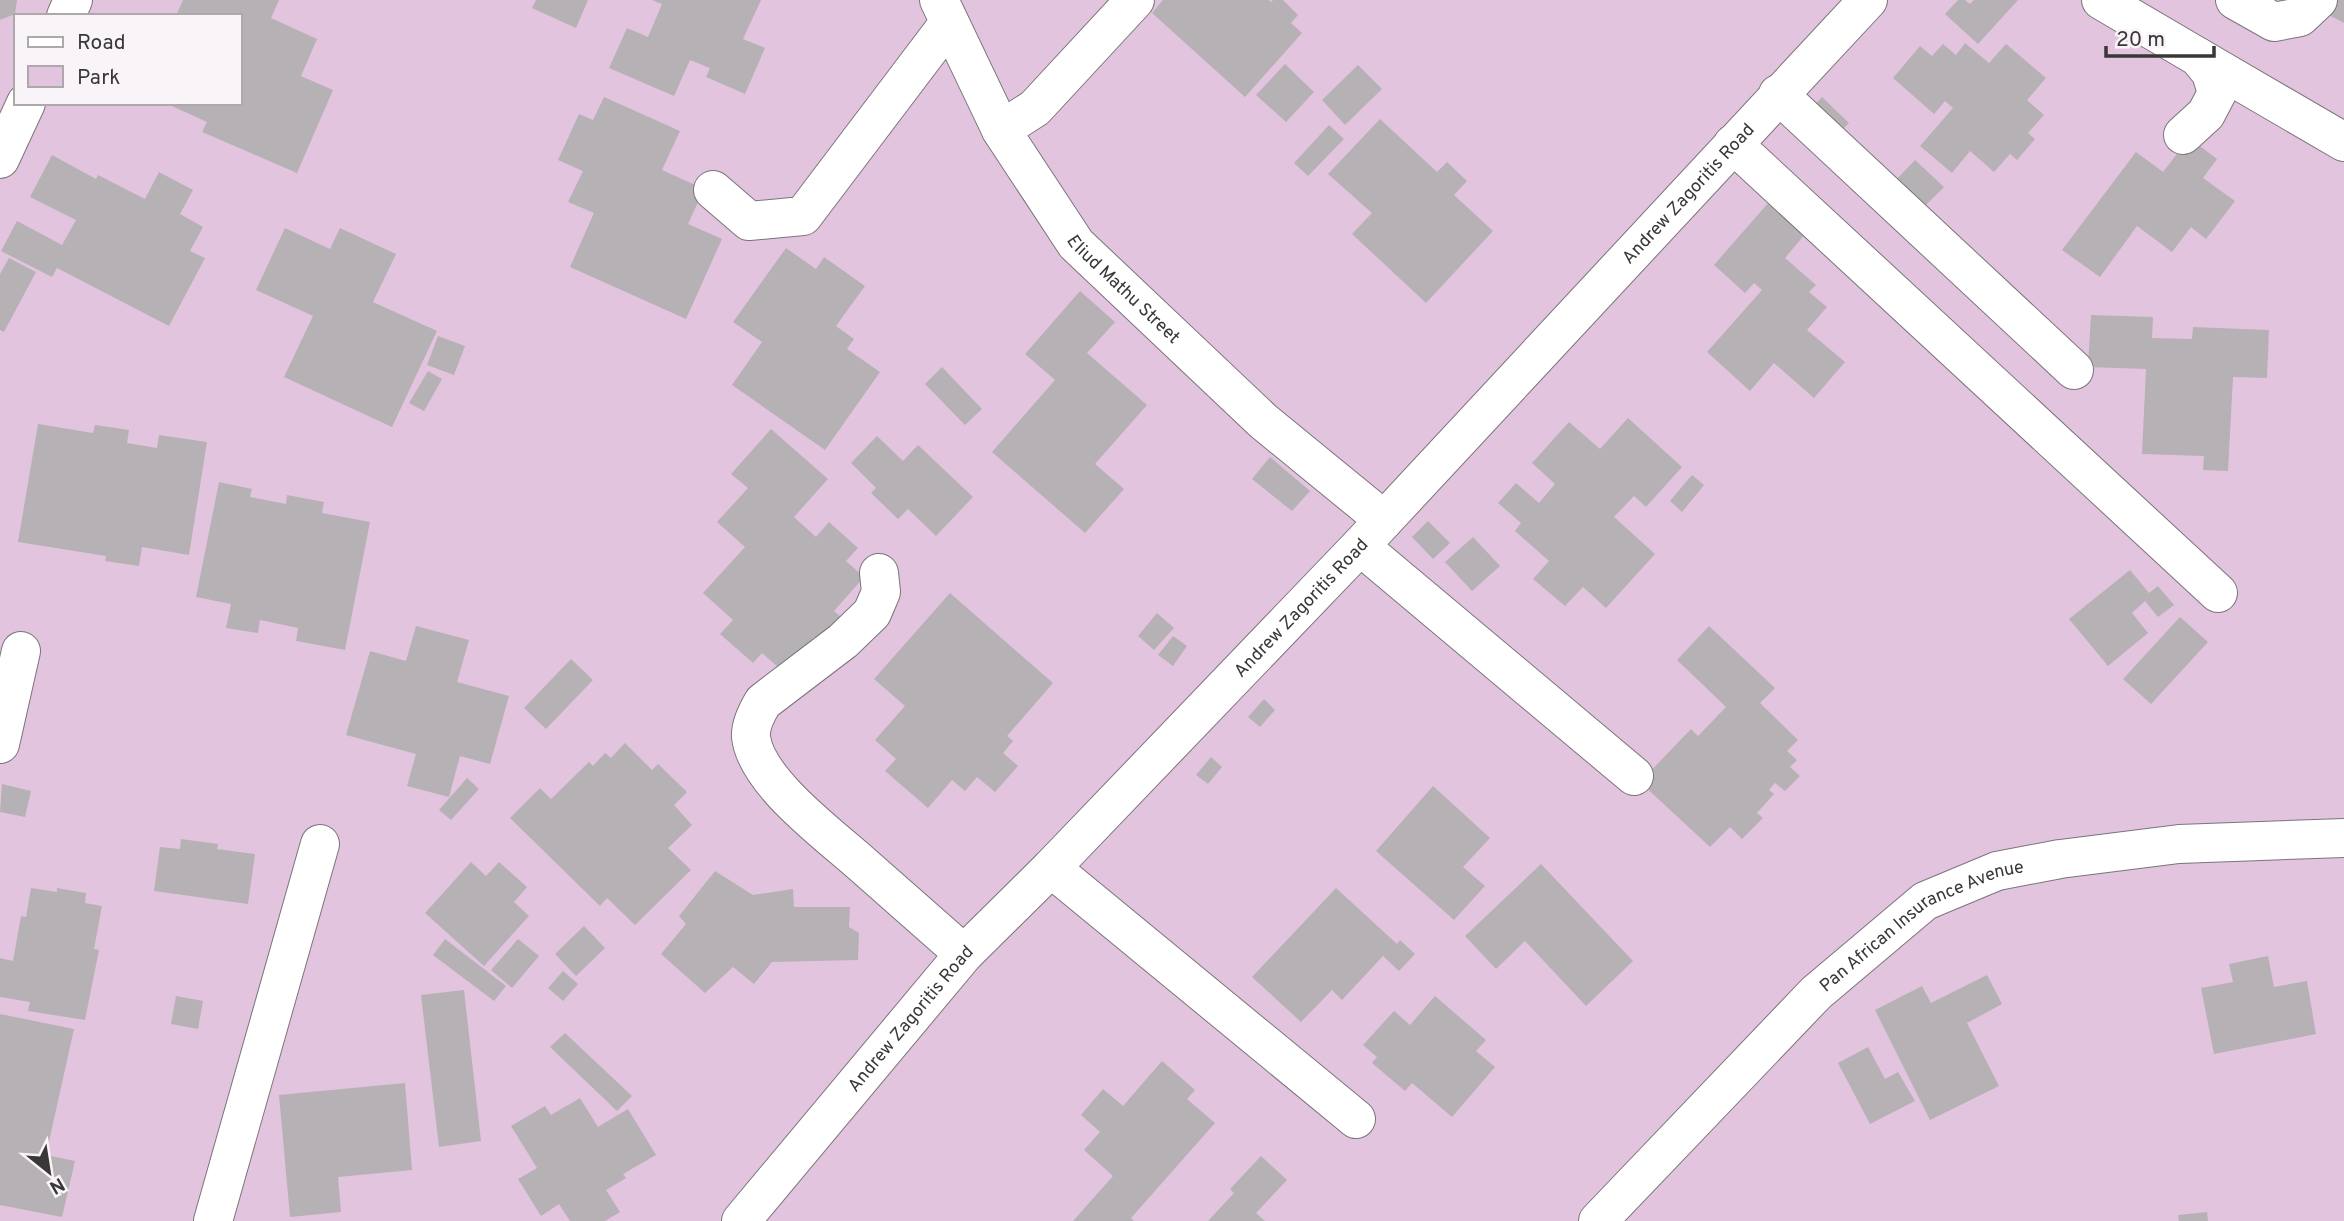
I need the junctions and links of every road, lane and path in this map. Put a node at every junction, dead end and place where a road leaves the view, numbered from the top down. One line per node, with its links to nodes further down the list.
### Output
1 (1135, 0): 10 (street)
2 (1868, 0): 8 (street, Andrew Zagoritis Road)
3 (2101, 0): 7 (street)
4 (2235, 0): 5 (street)
5 (2318, 0)
6 (944, 11): 10 (street, Eliud Mathu Street); 15 (street)
7 (2198, 57): 11 (street); 12 (street)
8 (1778, 94): 13 (street, Andrew Zagoritis Road); 16 (street)
9 (25, 105): 14 (street)
10 (1001, 130): 17 (street, Eliud Mathu Street)
11 (2183, 135)
12 (2344, 142)
13 (1733, 144): 17 (street, Andrew Zagoritis Road); 19 (street)
14 (0, 159)
15 (713, 190)
16 (2074, 370)
17 (1372, 533): 22 (street, Eliud Mathu Street); 25 (street, Andrew Zagoritis Road)
18 (879, 573): 26 (street)
19 (2218, 593)
20 (21, 651): 21 (street)
21 (0, 744)
22 (1634, 776)
23 (2344, 838): 30 (street, Pan African Insurance Avenue)
24 (320, 844): 28 (street)
25 (1051, 868): 26 (street, Andrew Zagoritis Road); 27 (street)
26 (964, 954): 29 (street, Andrew Zagoritis Road)
27 (1356, 1119)
28 (213, 1221)
29 (741, 1221)
30 (1598, 1221)

